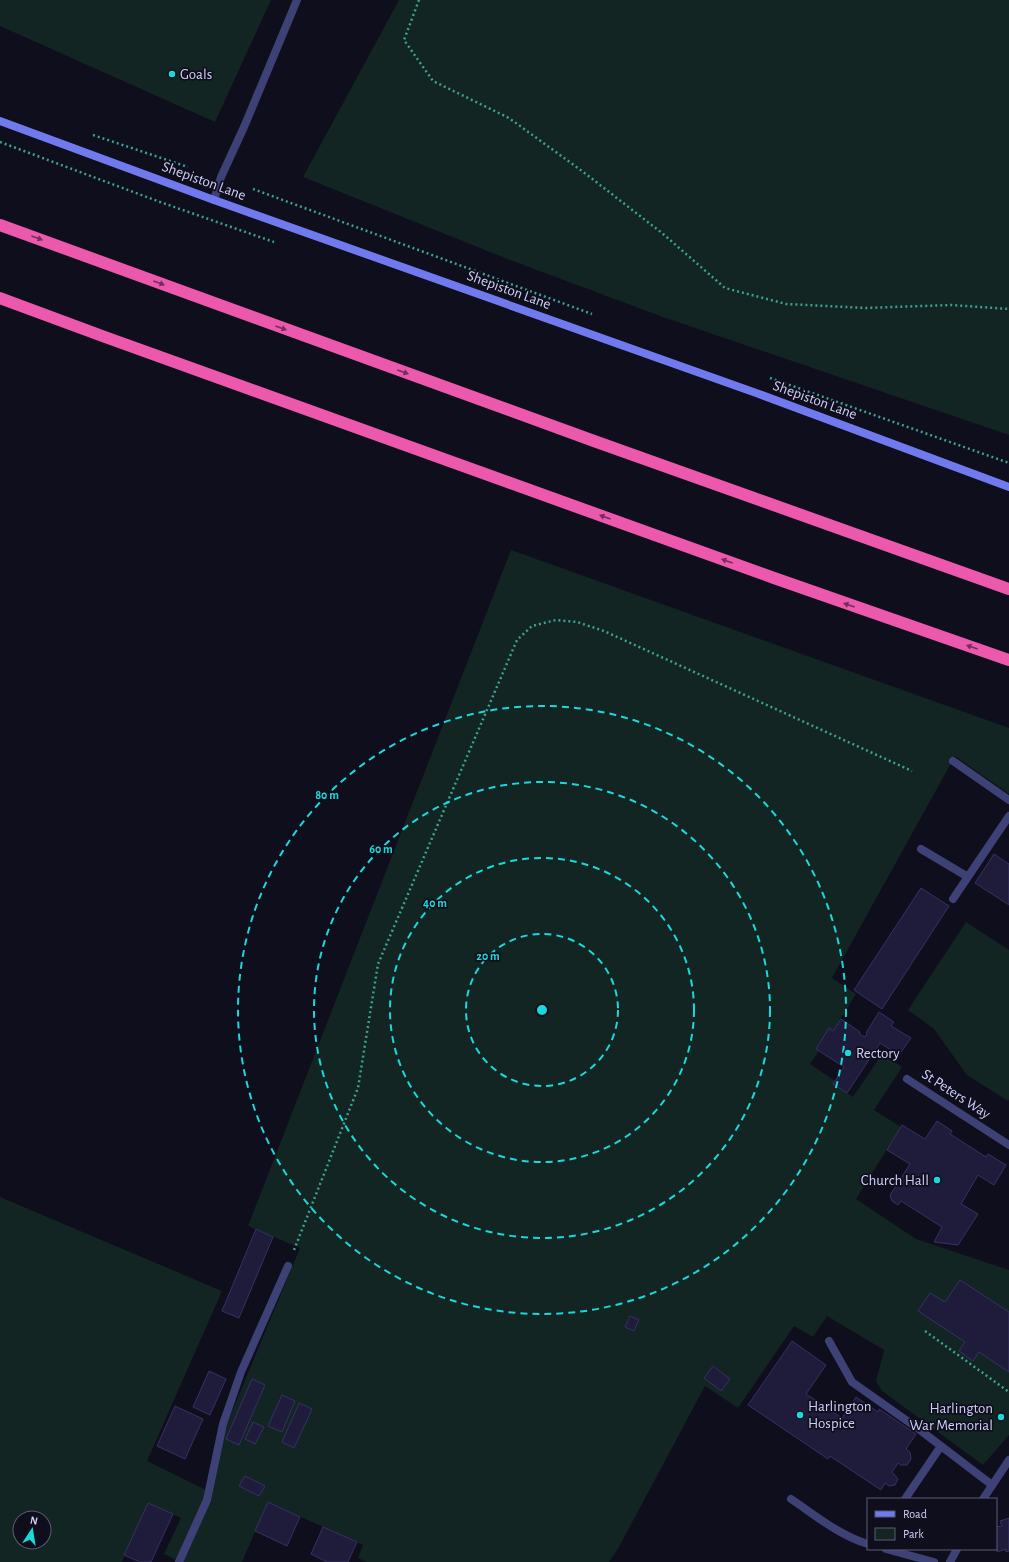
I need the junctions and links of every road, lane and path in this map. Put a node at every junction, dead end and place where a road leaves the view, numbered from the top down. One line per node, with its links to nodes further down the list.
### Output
1 (297, 0): 7 (street)
2 (418, 0): 10 (path)
3 (0, 121): 7 (street, Shepiston Lane)
4 (90, 134): 5 (path)
5 (188, 167)
6 (254, 189): 11 (path)
7 (214, 200): 14 (street, Shepiston Lane)
8 (0, 225): 15 (highway, one-way to 15)
9 (0, 298): 16 (highway, one-way to 9)
10 (1009, 309)
11 (598, 316)
12 (766, 376): 13 (path)
13 (1009, 463)
14 (1009, 487)
15 (1009, 589)
16 (1009, 660)
17 (953, 761): 19 (street)
18 (912, 771): 26 (path)
19 (1009, 800)
20 (1009, 816): 22 (street)
21 (922, 849): 22 (street)
22 (968, 877): 23 (street)
23 (953, 899)
24 (907, 1079): 25 (street, St Peters Way)
25 (1009, 1146)
26 (288, 1266): 39 (street)
27 (925, 1331): 29 (path)
28 (829, 1341): 30 (street)
29 (1009, 1392)
30 (941, 1446): 32 (street); 33 (street)
31 (1009, 1460): 32 (street)
32 (992, 1485): 34 (street)
33 (906, 1498)
34 (984, 1498)
35 (791, 1499): 36 (street)
36 (867, 1544)
37 (890, 1550): 40 (street)
38 (956, 1550): 41 (street)
39 (179, 1562)
40 (934, 1562)
41 (950, 1562)

